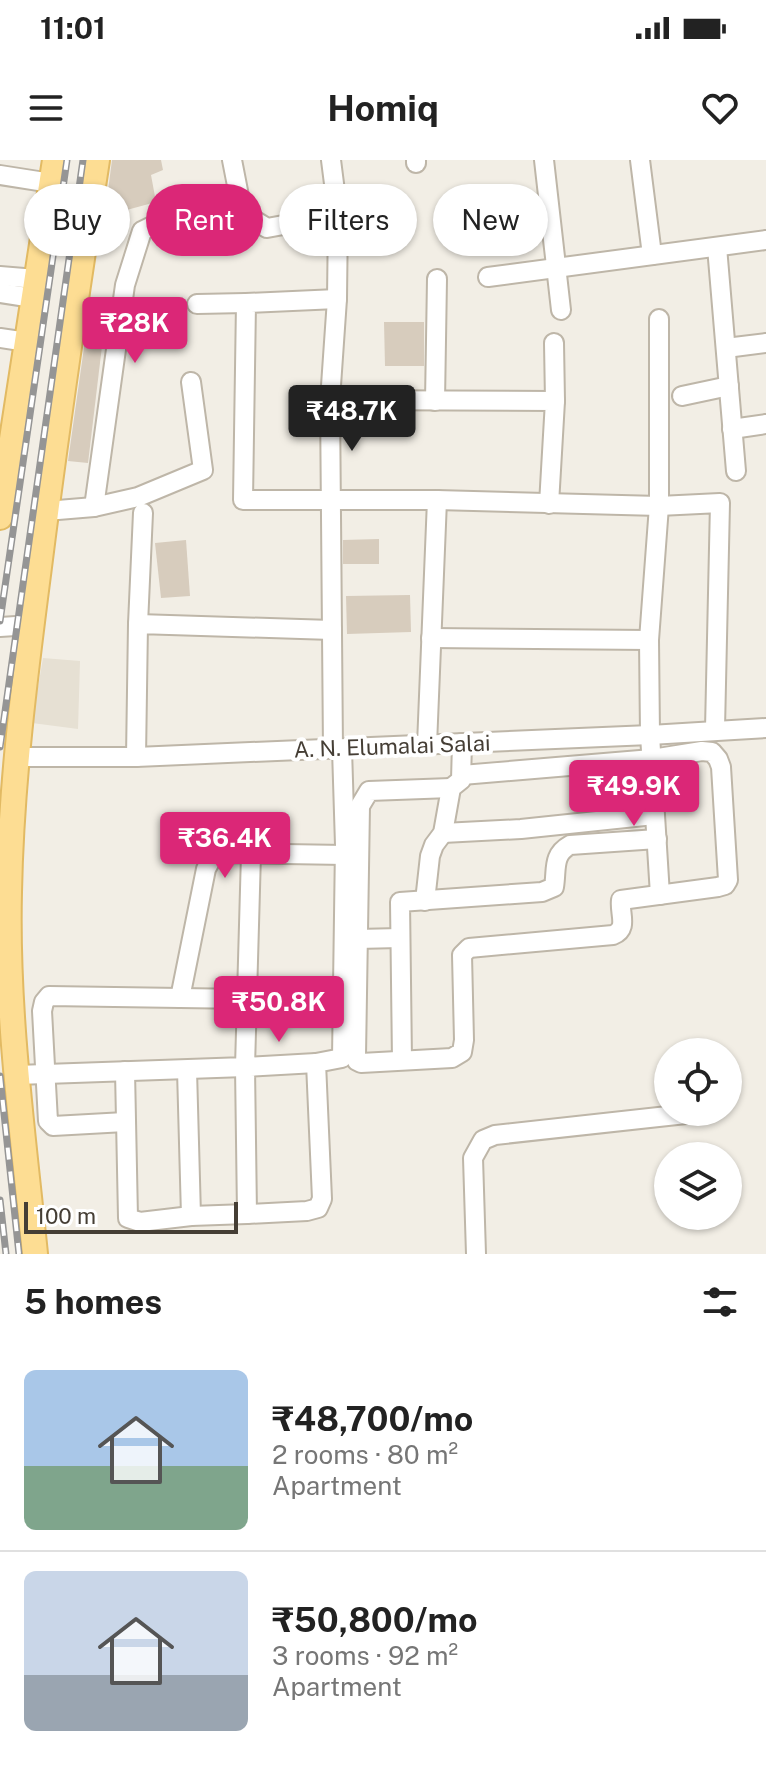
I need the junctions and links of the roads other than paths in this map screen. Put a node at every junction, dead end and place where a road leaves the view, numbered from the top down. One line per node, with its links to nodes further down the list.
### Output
1 (97, 160): 46 (main road)
2 (232, 160): 8 (street)
3 (331, 160): 9 (street)
4 (544, 160): 16 (street)
5 (640, 160): 14 (street)
6 (51, 172): 7 (street); 10 (street); 20 (main road)
7 (0, 175)
8 (237, 184)
9 (334, 184)
10 (4, 189)
11 (146, 229): 45 (street)
12 (766, 240): 13 (street)
13 (717, 247): 14 (street); 30 (street)
14 (652, 255): 16 (street)
15 (338, 256): 21 (street)
16 (556, 268): 17 (street); 24 (street)
17 (488, 277)
18 (437, 279): 35 (street)
19 (0, 282): 20 (street)
20 (35, 289): 27 (main road)
21 (337, 299): 22 (street); 34 (street)
22 (246, 303): 23 (street); 42 (street)
23 (197, 304)
24 (561, 310)
25 (659, 319): 44 (street)
26 (0, 338): 27 (street)
27 (27, 342): 37 (main road)
28 (554, 343): 36 (street)
29 (766, 343): 30 (street)
30 (726, 348): 32 (street)
31 (191, 382): 45 (street)
32 (729, 386): 33 (street); 39 (street)
33 (682, 396)
34 (330, 400): 35 (street); 42 (street)
35 (435, 401): 36 (street)
36 (555, 401): 43 (street)
37 (8, 413): 48 (main road)
38 (766, 424): 39 (street)
39 (732, 429): 40 (street)
40 (736, 471)
41 (437, 500): 42 (street); 43 (street); 53 (street)
42 (331, 501): 52 (street)
43 (549, 504): 44 (street)
44 (659, 506): 54 (street); 56 (street)
45 (94, 507): 46 (street)
46 (46, 511): 50 (main road)
47 (143, 513): 49 (street)
48 (0, 517)
49 (138, 624): 52 (street); 62 (street)
50 (31, 625): 51 (street); 61 (main road)
51 (0, 627)
52 (332, 630): 60 (street)
53 (431, 638): 54 (street); 59 (street)
54 (649, 640): 57 (street)
55 (766, 728): 56 (street, A. N. Elumalai Salai)
56 (715, 729): 57 (street, A. N. Elumalai Salai)
57 (650, 735): 58 (street, A. N. Elumalai Salai); 63 (street)
58 (462, 743): 59 (street, A. N. Elumalai Salai); 64 (street)
59 (427, 745): 60 (street, A. N. Elumalai Salai)
60 (338, 749): 62 (street, A. N. Elumalai Salai); 69 (street)
61 (17, 757): 62 (street, A. N. Elumalai Salai); 81 (main road)
62 (136, 757)
63 (652, 759): 64 (street); 65 (street); 70 (street)
64 (456, 782): 66 (street); 73 (street)
65 (654, 815): 66 (street); 67 (street)
66 (443, 833): 71 (street)
67 (657, 839): 70 (street); 71 (street)
68 (251, 854): 69 (street); 74 (street); 75 (street)
69 (345, 855): 77 (street)
70 (660, 895): 76 (street)
71 (425, 901): 72 (street)
72 (400, 938): 73 (street); 76 (street)
73 (357, 939): 76 (street)
74 (180, 998): 75 (street); 82 (street)
75 (246, 999): 78 (street)
76 (402, 1060)
77 (316, 1063): 78 (street); 85 (street)
78 (245, 1067): 79 (street); 85 (street)
79 (187, 1070): 80 (street); 86 (street)
80 (125, 1071): 82 (street); 84 (street)
81 (17, 1075): 82 (street); 87 (main road)
82 (45, 1075): 84 (street)
83 (654, 1118): 88 (street)
84 (125, 1122): 86 (street)
85 (247, 1214): 86 (street)
86 (191, 1216)
87 (35, 1254)
88 (476, 1254)

